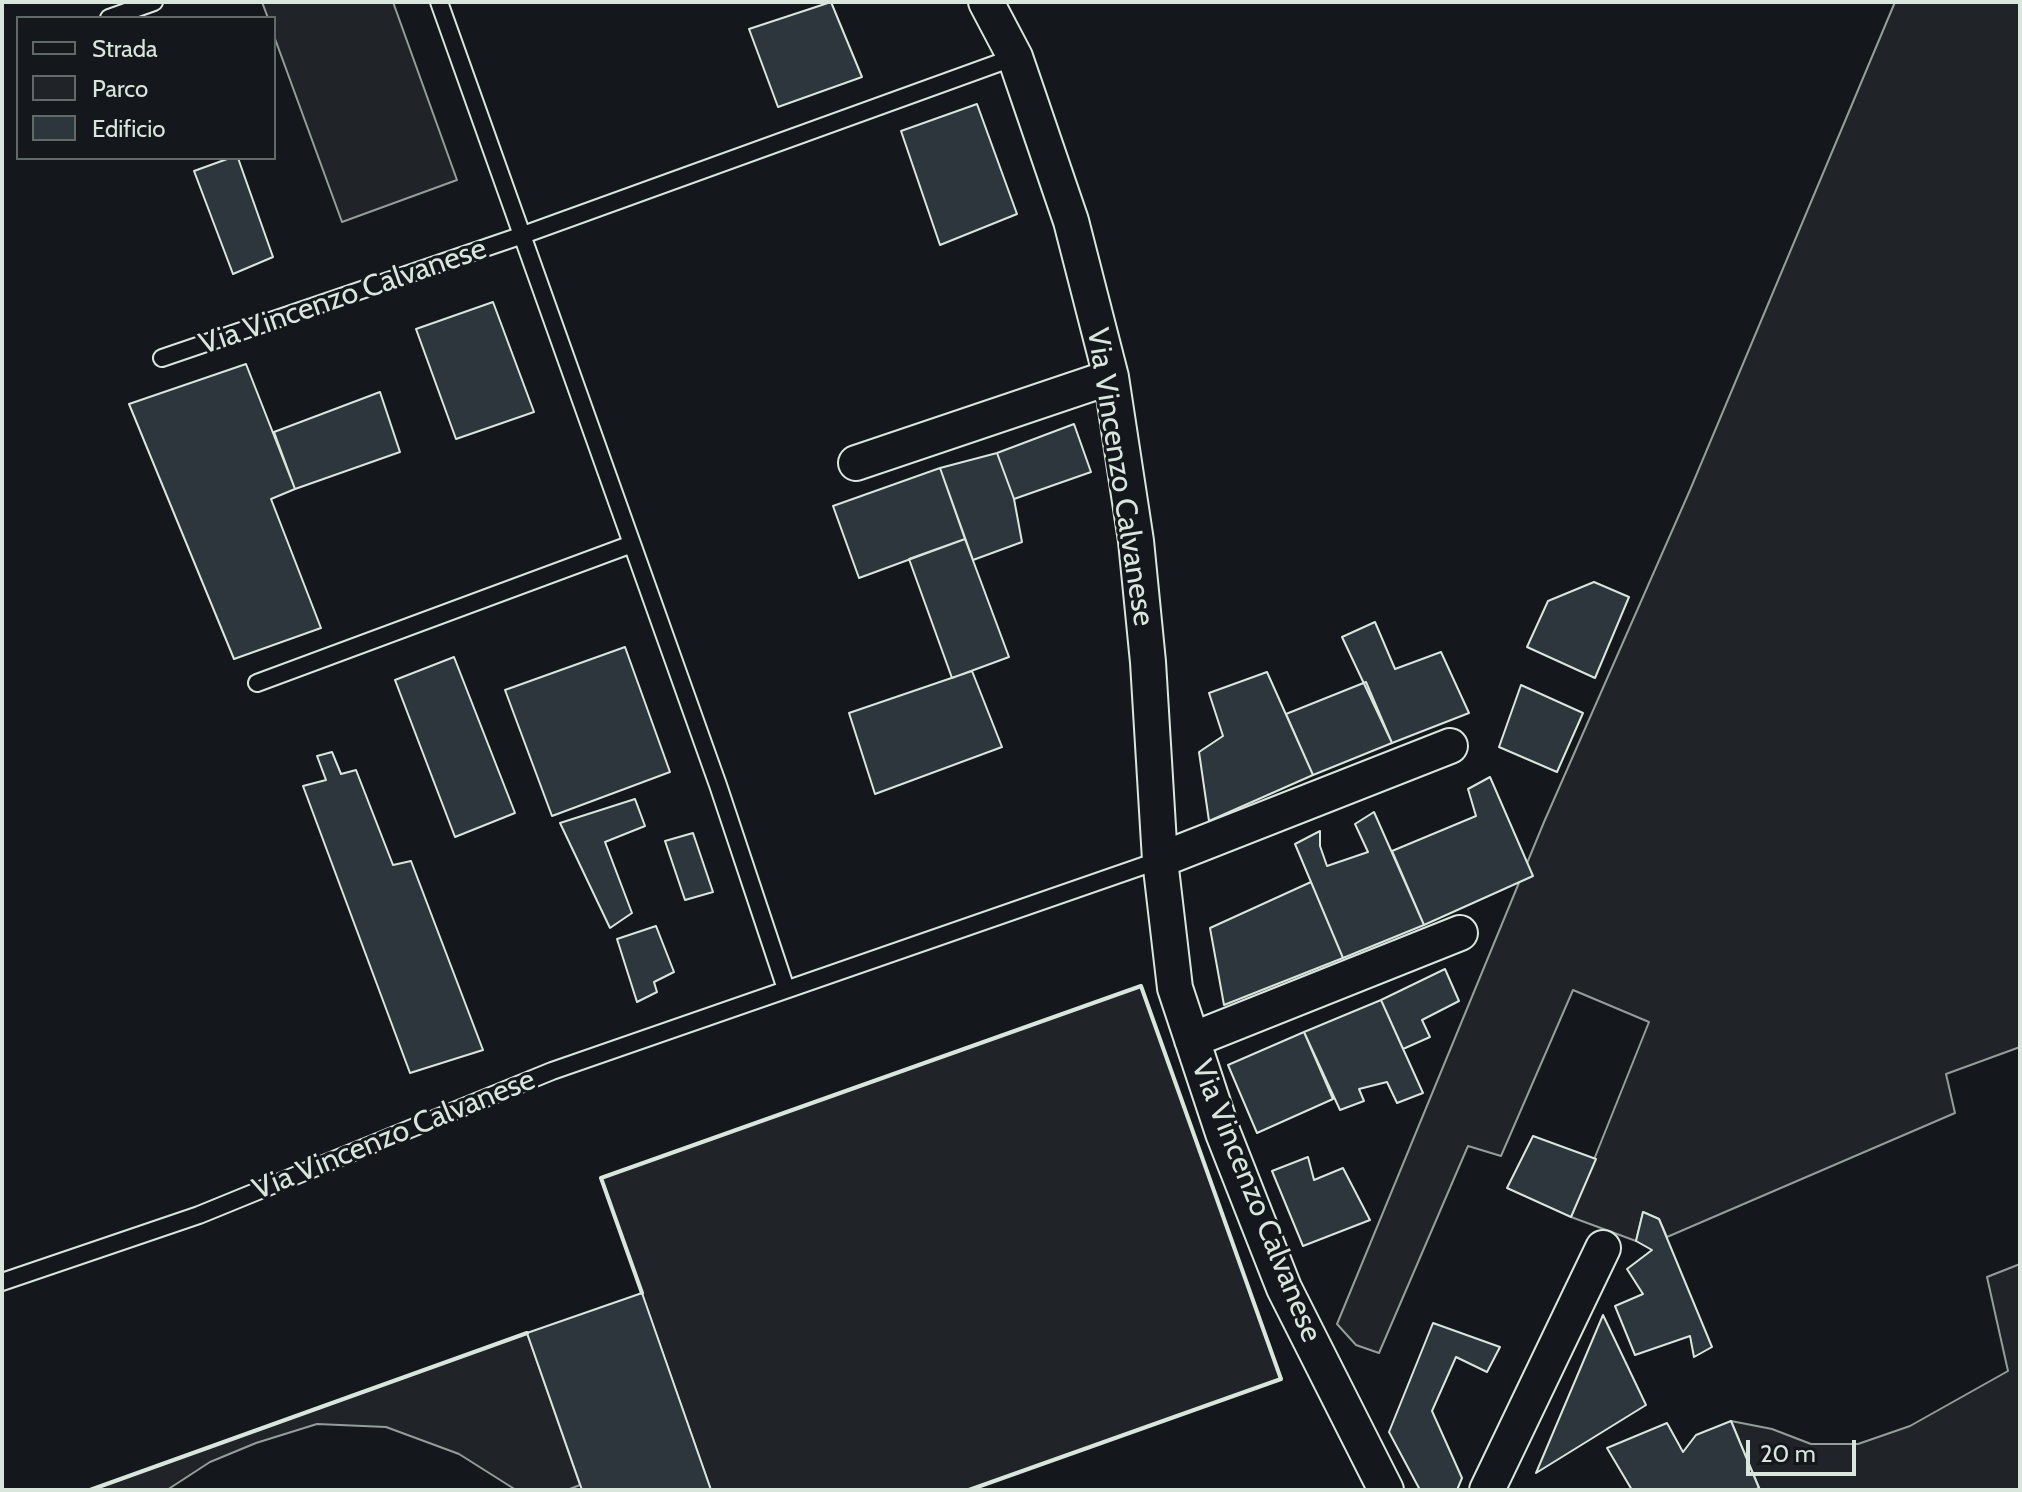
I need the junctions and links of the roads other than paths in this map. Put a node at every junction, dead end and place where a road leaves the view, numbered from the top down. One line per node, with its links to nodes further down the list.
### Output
1 (154, 2): 4 (lane)
2 (439, 2): 6 (lane, Via Vincenzo Calvanese)
3 (986, 2): 5 (street, Via Vincenzo Calvanese)
4 (115, 16)
5 (1015, 57): 6 (lane, Via Vincenzo Calvanese); 8 (street, Via Vincenzo Calvanese)
6 (523, 235): 7 (lane, Via Vincenzo Calvanese); 10 (lane, Via Vincenzo Calvanese)
7 (162, 358)
8 (1111, 377): 9 (street); 13 (street, Via Vincenzo Calvanese)
9 (856, 463)
10 (632, 544): 11 (lane); 15 (lane, Via Vincenzo Calvanese)
11 (257, 683)
12 (1450, 746): 13 (street, Via Vincenzo Calvanese)
13 (1160, 860): 15 (lane, Via Vincenzo Calvanese); 16 (street, Via Vincenzo Calvanese)
14 (1460, 933): 16 (street, Via Vincenzo Calvanese)
15 (786, 989): 18 (lane, Via Vincenzo Calvanese)
16 (1192, 1040): 19 (street, Via Vincenzo Calvanese)
17 (1603, 1248): 20 (street)
18 (2, 1282)
19 (1386, 1490)
20 (1487, 1490)

